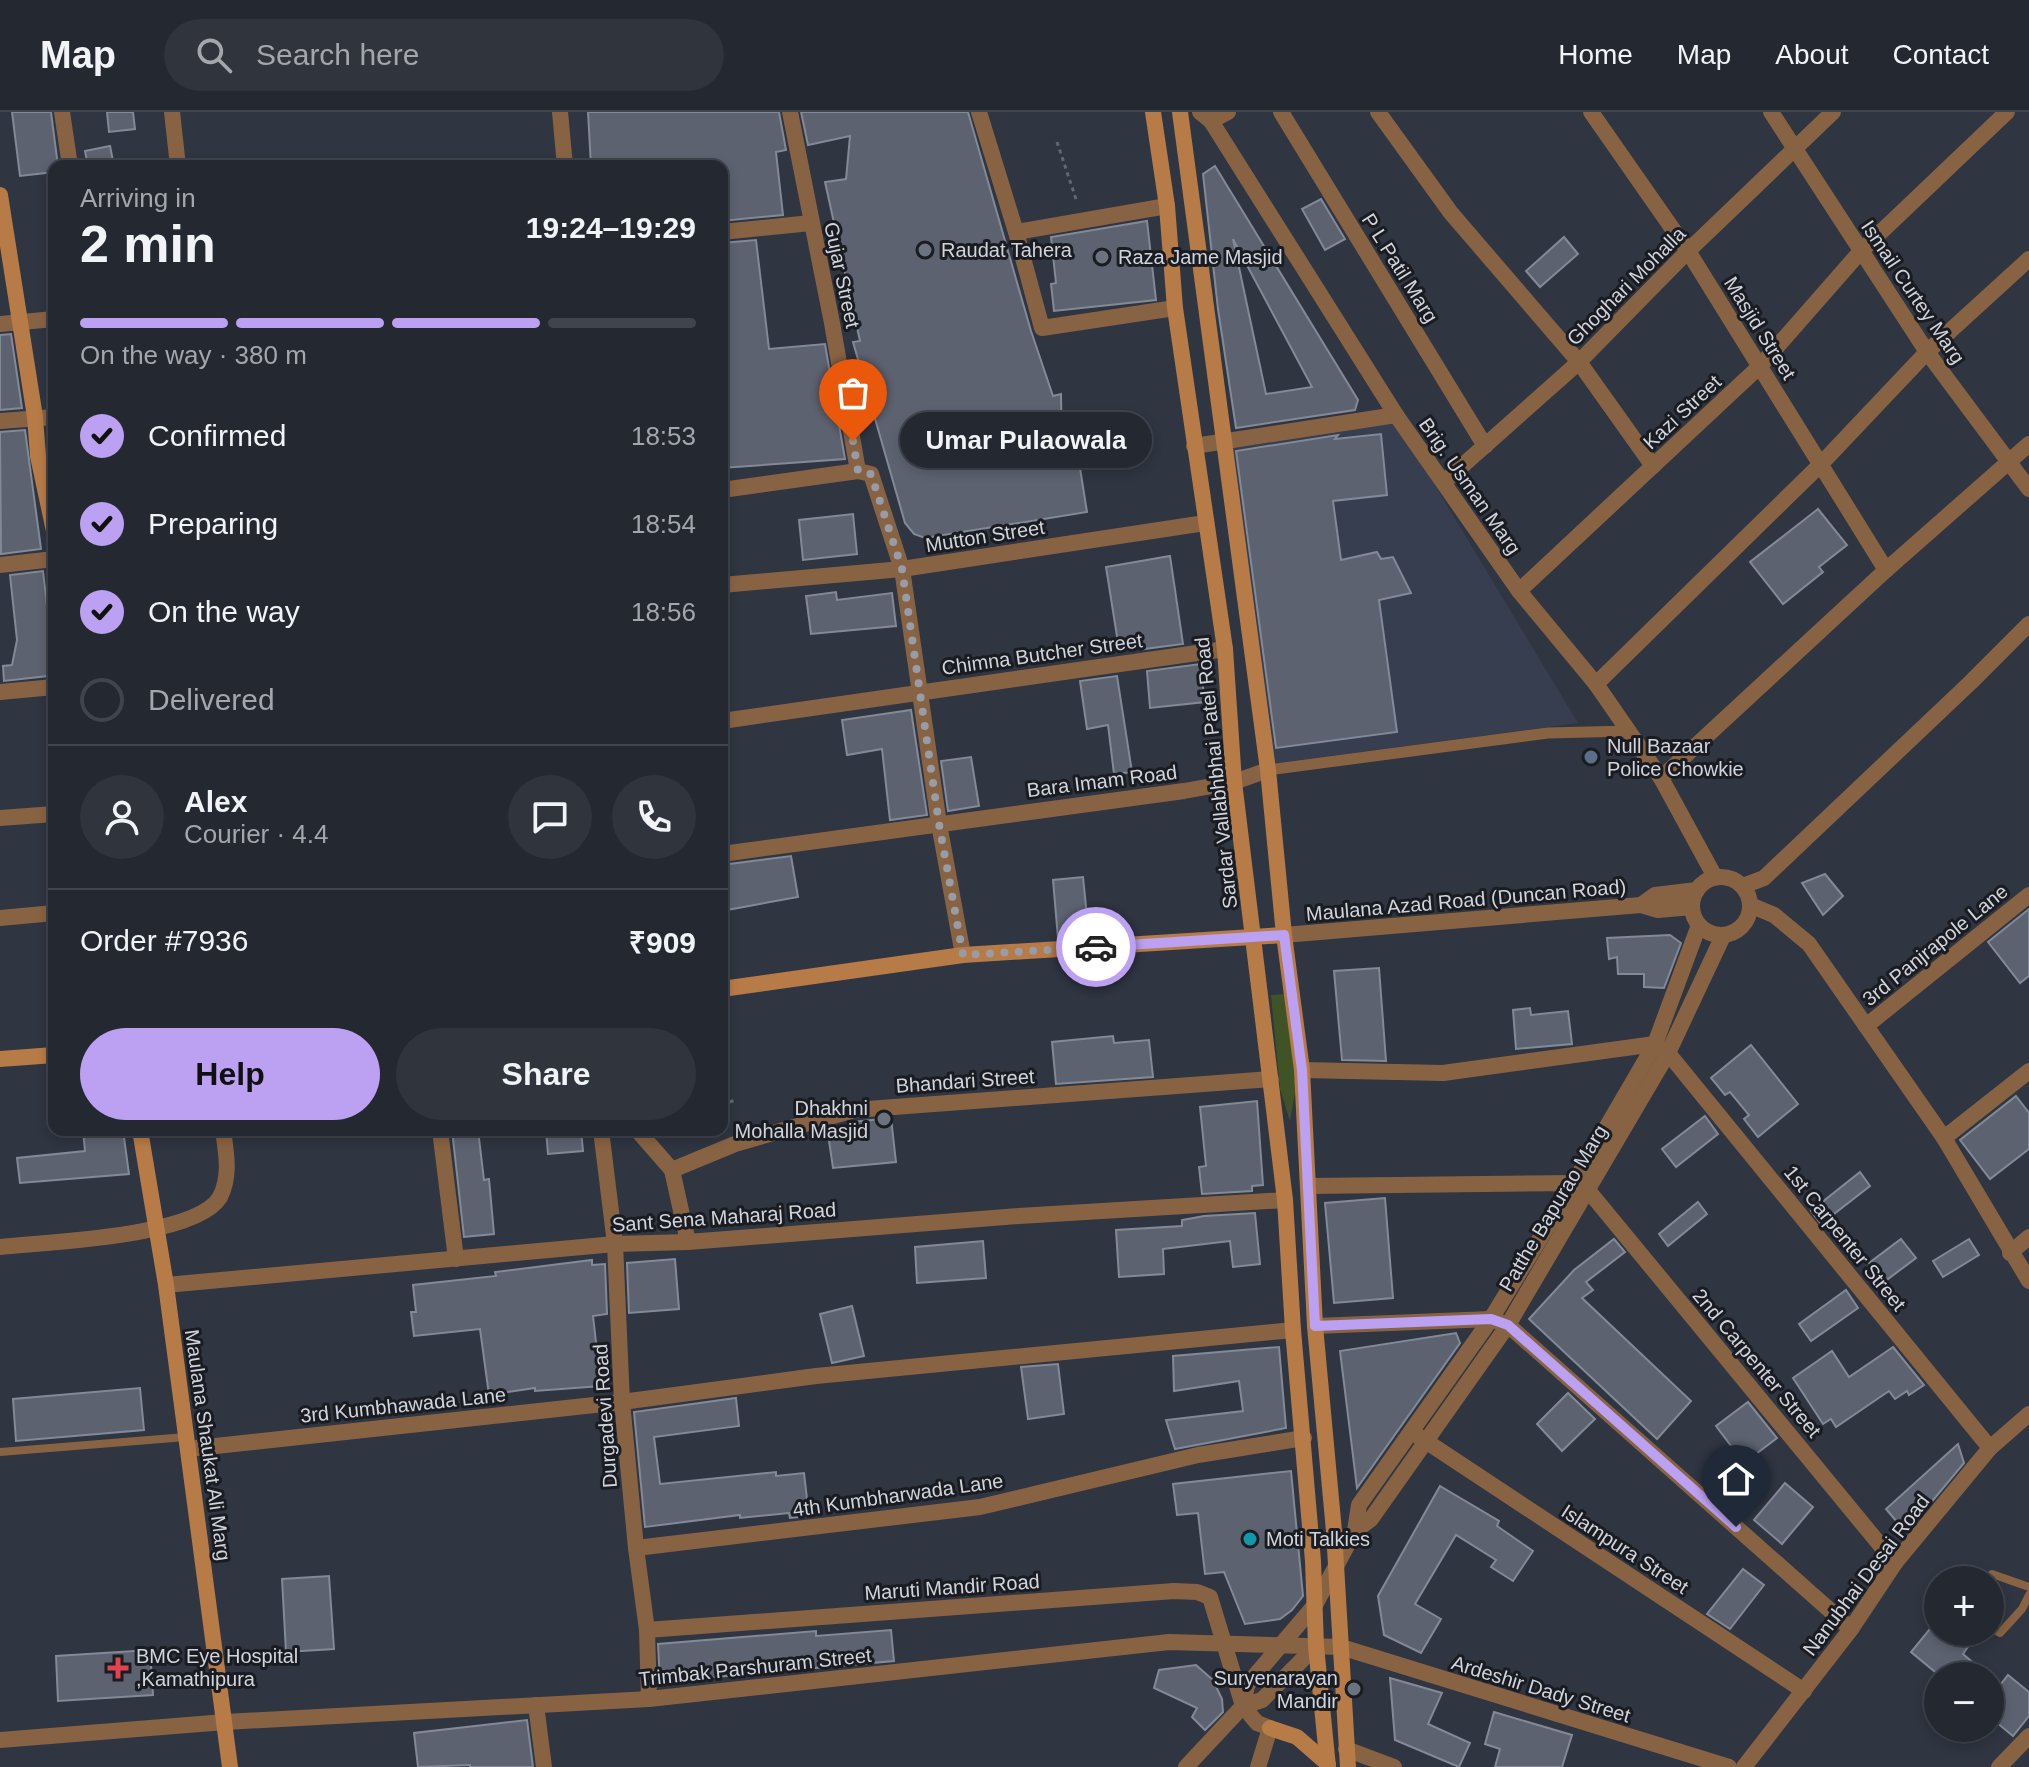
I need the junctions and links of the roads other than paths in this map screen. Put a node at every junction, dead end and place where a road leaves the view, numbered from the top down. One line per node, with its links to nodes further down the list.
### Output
1 (62, 112): 17 (street)
2 (172, 112): 18 (street)
3 (560, 112): 19 (street)
4 (790, 112): 22 (street, Gujar Street)
5 (979, 112): 24 (street)
6 (1153, 112): 21 (main road, Sardar Vallabhbhai Patel Road)
7 (1180, 112): 39 (main road)
8 (1228, 112): 15 (street)
9 (1281, 112): 42 (street, P L Patil Marg)
10 (1378, 112): 33 (street)
11 (1591, 112): 25 (street, Masjid Street)
12 (1771, 112): 16 (street, Ismail Curtey Marg)
13 (1833, 112): 16 (street, Ghoghari Mohalla)
14 (2007, 112): 26 (street, Kazi Street)
15 (1205, 117): 35 (street, Brig. Usman Marg)
16 (1795, 149): 25 (street, Ghoghari Mohalla); 26 (street, Ismail Curtey Marg)
17 (69, 160)
18 (177, 160)
19 (564, 160)
20 (0, 195): 30 (main road)
21 (1167, 206): 24 (street); 28 (main road, Sardar Vallabhbhai Patel Road)
22 (811, 223): 23 (street); 46 (street, Gujar Street)
23 (728, 231)
24 (1016, 232): 28 (street)
25 (1688, 251): 33 (street, Ghoghari Mohalla); 34 (street, Masjid Street)
26 (1861, 251): 32 (street, Ismail Curtey Marg); 34 (street, Kazi Street)
27 (2029, 259): 32 (street)
28 (1175, 308): 41 (main road, Sardar Vallabhbhai Patel Road)
29 (48, 320): 30 (street)
30 (19, 323): 31 (street); 36 (main road)
31 (0, 324)
32 (1927, 352): 43 (street, Ismail Curtey Marg); 44 (street)
33 (1579, 362): 42 (street, Ghoghari Mohalla); 45 (street)
34 (1760, 366): 44 (street, Masjid Street); 45 (street, Kazi Street)
35 (1396, 415): 39 (street); 47 (street, Brig. Usman Marg)
36 (35, 417): 37 (street); 38 (street); 50 (main road)
37 (48, 417)
38 (0, 421)
39 (1223, 441): 41 (street); 66 (main road)
40 (2029, 444): 43 (street)
41 (1194, 446): 51 (main road, Sardar Vallabhbhai Patel Road)
42 (1485, 446): 47 (street, Ghoghari Mohalla)
43 (2009, 462): 49 (street, Ismail Curtey Marg); 55 (street)
44 (1820, 465): 55 (street, Masjid Street); 60 (street)
45 (1653, 466): 57 (street, Kazi Street)
46 (858, 471): 48 (street); 54 (street, Gujar Street)
47 (1444, 482): 57 (street, Brig. Usman Marg)
48 (728, 489)
49 (2029, 489)
50 (48, 503)
51 (1205, 523): 54 (street, Mutton Street); 59 (main road, Sardar Vallabhbhai Patel Road)
52 (48, 560): 53 (street)
53 (0, 565)
54 (902, 569): 56 (street, Mutton Street); 62 (street, Gujar Street)
55 (1886, 570): 67 (street)
56 (728, 584)
57 (1519, 591): 60 (street, Brig. Usman Marg)
58 (2029, 624): 74 (street)
59 (1225, 649): 62 (street, Chimna Butcher Street); 68 (main road, Sardar Vallabhbhai Patel Road)
60 (1596, 684): 65 (street, Brig. Usman Marg)
61 (48, 688): 63 (street)
62 (921, 691): 64 (street, Chimna Butcher Street); 71 (street, Gujar Street)
63 (0, 692)
64 (728, 720)
65 (1629, 731): 66 (street, Bara Imam Road); 67 (street, Brig. Usman Marg)
66 (1268, 770): 68 (street, Bara Imam Road); 83 (main road)
67 (1661, 778): 73 (street, Brig. Usman Marg)
68 (1234, 782): 71 (street, Bara Imam Road); 85 (main road, Sardar Vallabhbhai Patel Road)
69 (48, 814): 70 (street)
70 (0, 818)
71 (939, 824): 72 (street, Bara Imam Road); 86 (street, Gujar Street)
72 (728, 853)
73 (1715, 877): 74 (street); 75 (street)
74 (1743, 886): 78 (street)
75 (1697, 890): 77 (street); 79 (street)
76 (2029, 895): 88 (street, 3rd Panjrapole Lane)
77 (1641, 905): 79 (street); 83 (street, Maulana Azad Road (Duncan Road))
78 (1750, 905): 84 (street); 88 (street)
79 (1692, 907): 82 (street)
80 (48, 914): 81 (street)
81 (0, 918)
82 (1699, 925): 84 (street); 89 (street)
83 (1284, 935): 85 (main road, Maulana Azad Road (Duncan Road)); 92 (main road)
84 (1723, 936): 89 (street, Patthe Bapurao Marg)
85 (1252, 938): 86 (main road, Maulana Azad Road (Duncan Road)); 94 (main road, Sardar Vallabhbhai Patel Road)
86 (963, 955): 87 (main road, Maulana Azad Road (Duncan Road))
87 (728, 988)
88 (1866, 1026): 100 (street)
89 (1661, 1048): 92 (street); 103 (street, Patthe Bapurao Marg); 123 (street, 1st Carpenter Street)
90 (48, 1055): 91 (main road)
91 (0, 1059)
92 (1302, 1070): 102 (main road)
93 (2029, 1071): 100 (street)
94 (1271, 1079): 101 (street, Bhandari Street); 104 (main road, Sardar Vallabhbhai Patel Road)
95 (141, 1136): 105 (main road, Maulana Shaukat Ali Marg)
96 (224, 1136): 105 (street)
97 (441, 1136): 111 (street)
98 (602, 1136): 108 (street, Durgadevi Road)
99 (642, 1136): 101 (street)
100 (1944, 1138): 110 (street)
101 (672, 1170): 107 (street)
102 (1308, 1186): 103 (street); 116 (main road)
103 (1581, 1186): 114 (street); 115 (street, Patthe Bapurao Marg); 126 (street, 2nd Carpenter Street)
104 (1285, 1200): 107 (street, Sant Sena Maharaj Road); 117 (main road, Sardar Vallabhbhai Patel Road)
105 (155, 1230): 109 (street); 113 (main road, Maulana Shaukat Ali Marg)
106 (2029, 1237): 110 (street)
107 (688, 1242): 108 (street, Sant Sena Maharaj Road)
108 (615, 1244): 111 (street, Sant Sena Maharaj Road); 118 (street, Durgadevi Road)
109 (0, 1247)
110 (2010, 1253): 112 (street)
111 (456, 1259): 113 (street, Sant Sena Maharaj Road)
112 (2029, 1281)
113 (166, 1285): 122 (main road, Maulana Shaukat Ali Marg)
114 (1491, 1319): 115 (street); 116 (street); 120 (street)
115 (1508, 1325): 120 (street, Patthe Bapurao Marg); 132 (street)
116 (1315, 1326): 127 (main road)
117 (1293, 1330): 118 (street, 3rd Kumbhawada Lane); 121 (main road, Sardar Vallabhbhai Patel Road)
118 (622, 1402): 122 (street, 3rd Kumbhawada Lane); 125 (street, Durgadevi Road)
119 (2029, 1414): 123 (street, Nanubhai Desai Road)
120 (1418, 1437): 127 (street, Patthe Bapurao Marg); 139 (street, Islampura Street)
121 (1304, 1438): 125 (street, 4th Kumbharwada Lane); 131 (main road, Sardar Vallabhbhai Patel Road)
122 (188, 1443): 124 (lane); 143 (main road, Maulana Shaukat Ali Marg)
123 (1990, 1448): 126 (street, Nanubhai Desai Road)
124 (0, 1452)
125 (636, 1548): 134 (street, Durgadevi Road)
126 (1895, 1563): 132 (street, Nanubhai Desai Road)
127 (1335, 1567): 131 (street, Patthe Bapurao Marg); 138 (main road)
128 (2004, 1578): 129 (lane)
129 (2029, 1587)
130 (2029, 1595): 133 (lane)
131 (1315, 1605): 136 (main road, Sardar Vallabhbhai Patel Road); 137 (street, Patthe Bapurao Marg)
132 (1851, 1629): 139 (street, Nanubhai Desai Road)
133 (2004, 1629)
134 (647, 1630): 135 (street, Maruti Mandir Road); 140 (street, Durgadevi Road)
135 (1223, 1644): 137 (street, Trimbak Parshuram Street); 140 (street, Trimbak Parshuram Street); 142 (street)
136 (1316, 1646): 137 (street, Ardeshir Dady Street); 138 (street, Ardeshir Dady Street); 142 (street); 148 (main road, Sardar Vallabhbhai Patel Road)
137 (1280, 1647): 142 (street, Patthe Bapurao Marg)
138 (1341, 1647): 147 (main road); 155 (street, Ardeshir Dady Street)
139 (1804, 1691): 156 (street, Nanubhai Desai Road)
140 (649, 1699): 141 (street, Trimbak Parshuram Street)
141 (536, 1705): 143 (street, Trimbak Parshuram Street); 150 (street)
142 (1243, 1706): 144 (street); 151 (street)
143 (225, 1722): 146 (street, Trimbak Parshuram Street); 149 (main road, Maulana Shaukat Ali Marg)
144 (1270, 1728): 148 (main road); 152 (street)
145 (2029, 1736): 157 (street)
146 (0, 1740)
147 (1346, 1749): 153 (main road); 154 (street)
148 (1328, 1766)
149 (229, 1767)
150 (544, 1767)
151 (1186, 1767)
152 (1258, 1767)
153 (1348, 1767)
154 (1394, 1767)
155 (1729, 1767)
156 (1744, 1767)
157 (1999, 1767)

